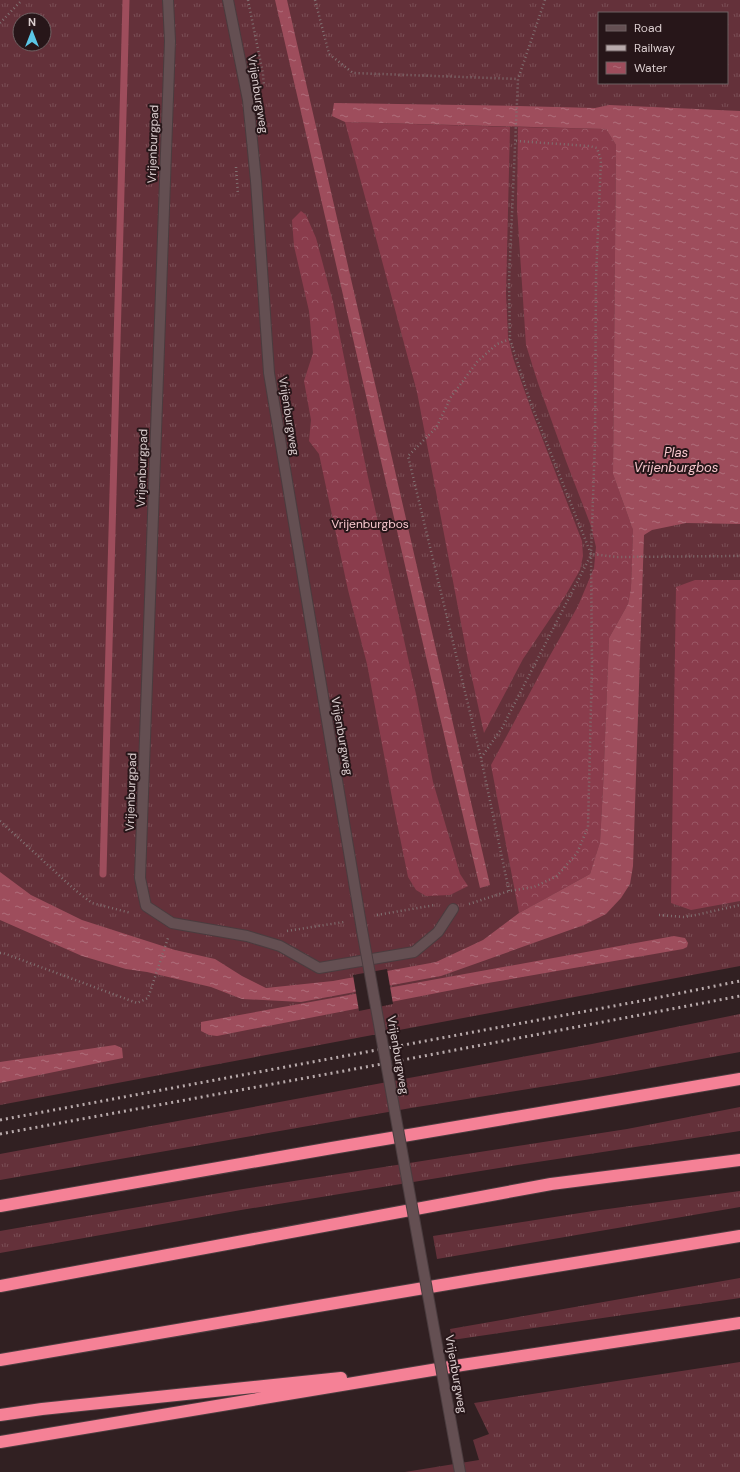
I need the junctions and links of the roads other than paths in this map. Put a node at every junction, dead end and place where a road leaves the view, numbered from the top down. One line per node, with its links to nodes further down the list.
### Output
1 (168, 0): 3 (street, Vrijenburgpad)
2 (228, 0): 14 (street, Vrijenburgweg, bridge)
3 (453, 909)
4 (740, 1079): 6 (highway)
5 (740, 1160): 8 (highway)
6 (0, 1206)
7 (740, 1236): 10 (highway)
8 (0, 1286)
9 (740, 1323): 11 (highway)
10 (0, 1360)
11 (462, 1365): 12 (highway); 13 (highway)
12 (0, 1415)
13 (0, 1442)
14 (460, 1472)

